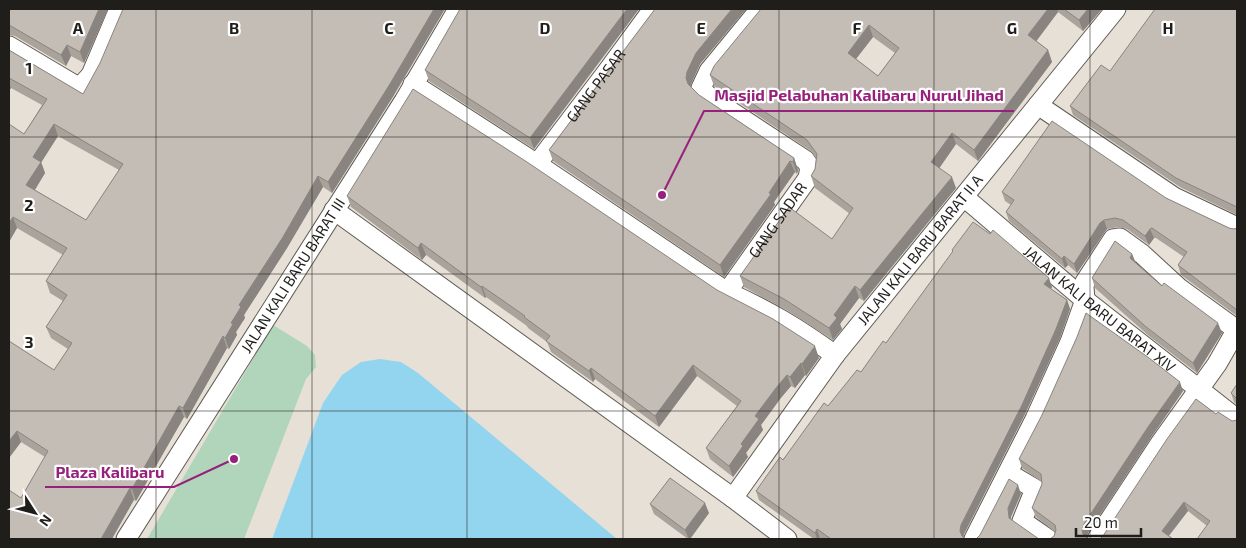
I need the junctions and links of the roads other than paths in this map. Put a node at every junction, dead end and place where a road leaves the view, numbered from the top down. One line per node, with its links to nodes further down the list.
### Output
1 (119, 9): 6 (street)
2 (458, 9): 7 (street, JALAN KALI BARU BARAT III)
3 (653, 9): 9 (street, GANG PASAR)
4 (760, 9): 13 (street, GANG SADAR)
5 (1116, 9): 8 (street, JALAN KALI BARU BARAT II A)
6 (9, 46)
7 (413, 84): 9 (street); 11 (street, JALAN KALI BARU BARAT III)
8 (1038, 105): 10 (street, JALAN KALI BARU BARAT II A); 12 (street)
9 (537, 164): 13 (street)
10 (964, 197): 14 (street, JALAN KALI BARU BARAT XIV); 16 (street, JALAN KALI BARU BARAT II A)
11 (334, 210): 20 (street); 21 (street, JALAN KALI BARU BARAT III)
12 (1237, 227)
13 (727, 292): 16 (street)
14 (1085, 300): 15 (street); 17 (street, JALAN KALI BARU BARAT XIV); 19 (street)
15 (1237, 330): 17 (street)
16 (835, 355): 20 (street, JALAN KALI BARU BARAT II A)
17 (1199, 389): 18 (street, JALAN KALI BARU BARAT XIV); 25 (street)
18 (1237, 419)
19 (1008, 473): 23 (street); 24 (street)
20 (732, 498): 22 (street)
21 (126, 539)
22 (787, 539)
23 (974, 539)
24 (1048, 539)
25 (1097, 539)

